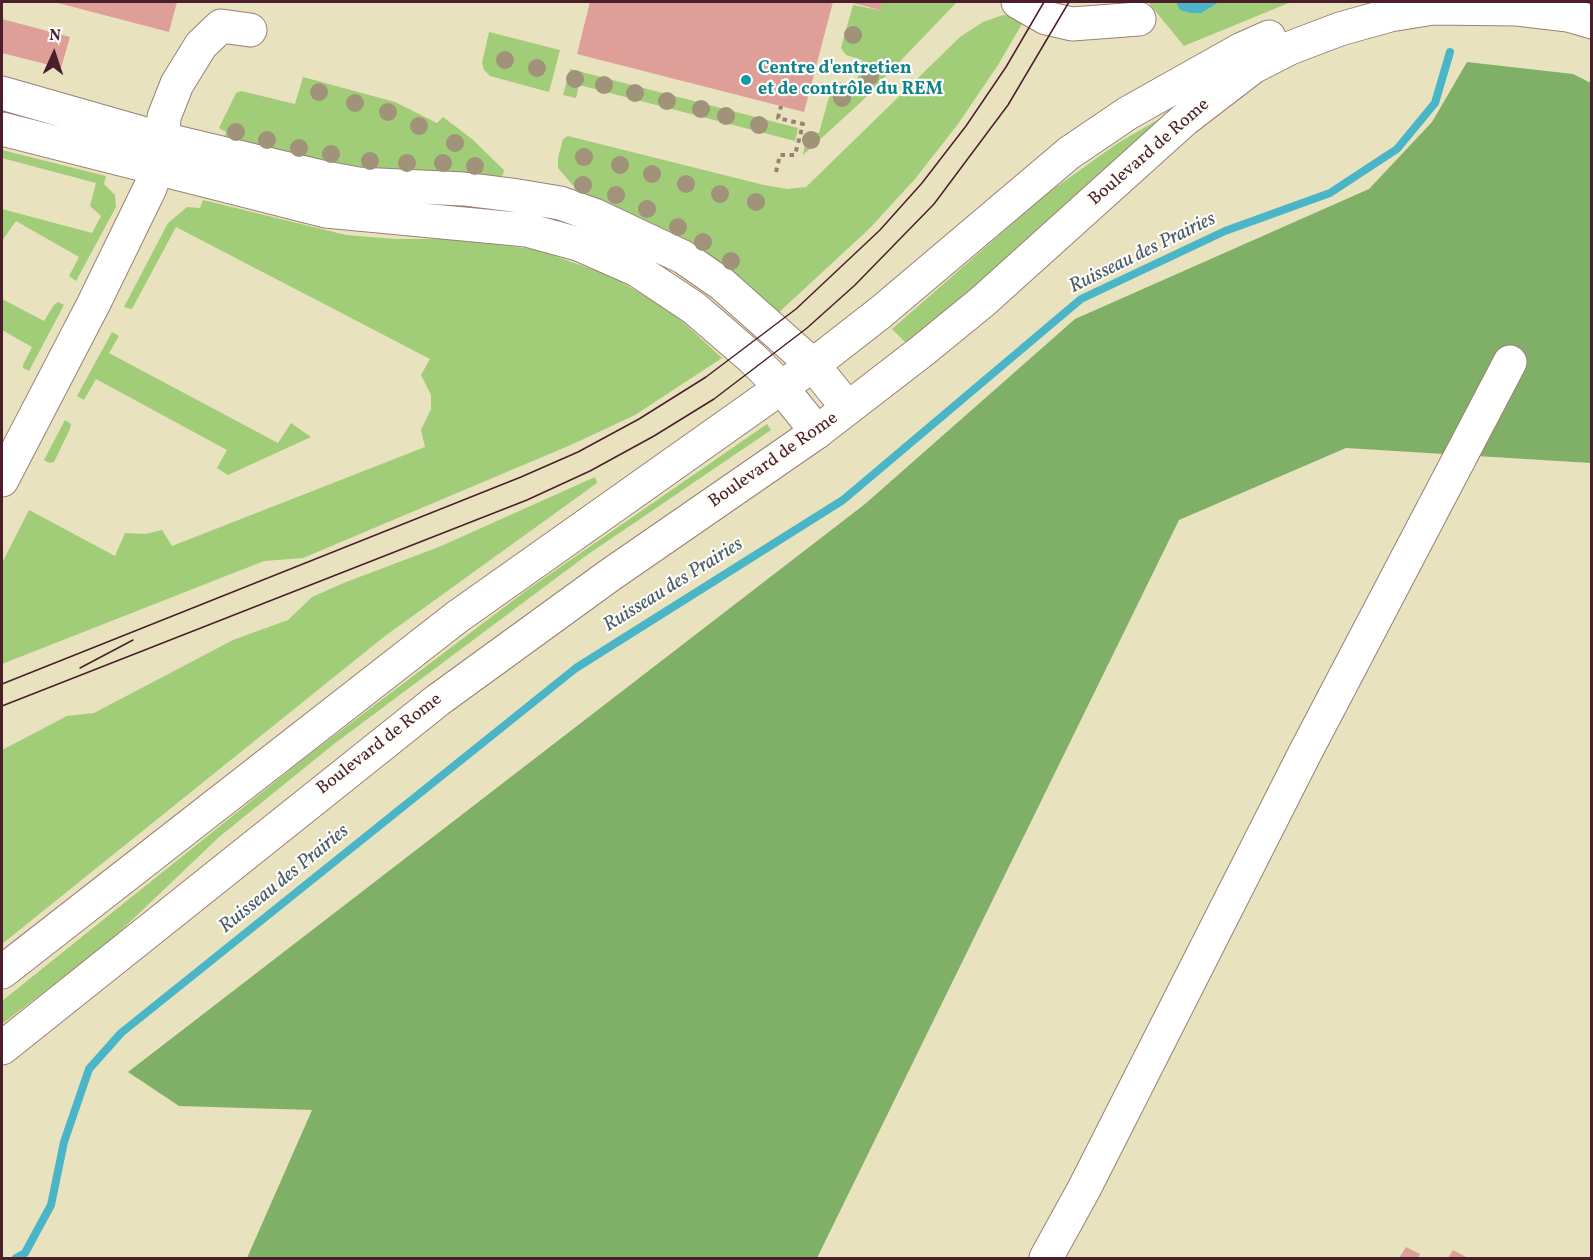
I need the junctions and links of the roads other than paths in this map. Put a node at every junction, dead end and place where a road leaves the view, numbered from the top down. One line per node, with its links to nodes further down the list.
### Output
1 (1018, 2): 5 (main road)
2 (1369, 2): 12 (main road, Boulevard de Rome)
3 (1582, 2): 4 (main road)
4 (1592, 3)
5 (1140, 19)
6 (1592, 22): 14 (main road, Boulevard de Rome)
7 (250, 30): 10 (main road)
8 (2, 93): 10 (main road)
9 (2, 129): 10 (main road)
10 (159, 154): 12 (main road); 13 (main road); 16 (main road)
11 (1510, 362): 19 (main road)
12 (813, 364): 13 (main road, Boulevard de Rome); 14 (main road)
13 (782, 387): 15 (main road); 17 (main road, Boulevard de Rome)
14 (848, 408): 15 (main road, Boulevard de Rome)
15 (817, 432): 18 (main road, Boulevard de Rome)
16 (2, 480)
17 (2, 972)
18 (2, 1048)
19 (1046, 1258)

